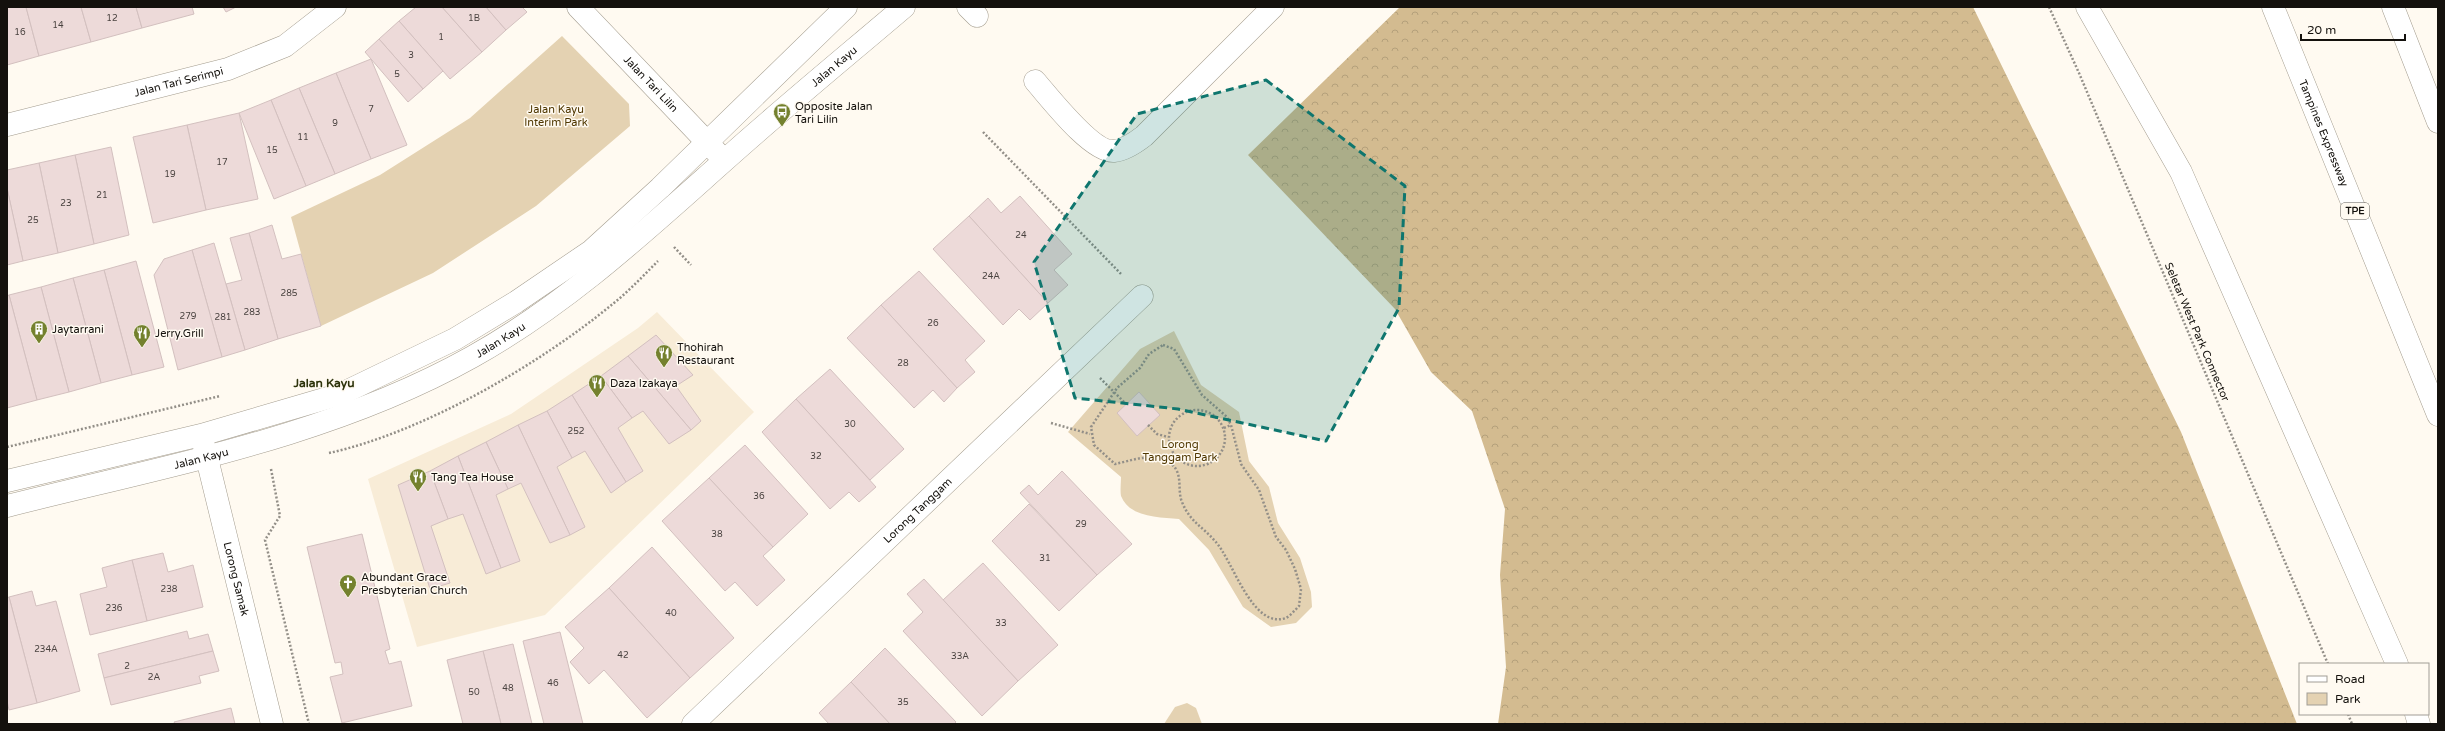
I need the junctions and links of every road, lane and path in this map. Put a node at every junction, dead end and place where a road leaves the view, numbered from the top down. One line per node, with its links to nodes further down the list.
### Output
1 (335, 7): 12 (main road, Jalan Tari Serimpi)
2 (578, 7): 14 (main road, Jalan Tari Lilin)
3 (846, 7): 14 (main road, Jalan Kayu)
4 (904, 7): 15 (main road, Jalan Kayu)
5 (1273, 7): 10 (main road)
6 (2049, 7): 37 (path, Seletar West Park Connector)
7 (2087, 7): 38 (main road)
8 (2273, 7): 22 (main road, Tampines Expressway / TPE)
9 (2393, 7): 11 (main road)
10 (1035, 81)
11 (2438, 122)
12 (7, 125)
13 (983, 132): 18 (path)
14 (708, 142): 15 (main road, Jalan Tari Lilin); 28 (main road, Jalan Kayu)
15 (724, 160): 31 (main road, Jalan Kayu)
16 (674, 247): 17 (path)
17 (691, 265)
18 (1142, 296): 41 (main road, Lorong Tanggam)
19 (1095, 374): 21 (path)
20 (227, 395): 30 (path)
21 (1126, 404)
22 (2438, 415)
23 (1048, 423): 27 (path)
24 (1148, 425): 29 (path)
25 (1231, 425): 26 (path); 27 (path); 33 (path)
26 (1224, 428): 29 (path); 32 (path)
27 (1090, 434): 33 (path)
28 (201, 435): 31 (main road, Lorong Samak); 35 (main road, Jalan Kayu)
29 (1168, 437): 32 (path)
30 (7, 447)
31 (207, 455): 36 (main road, Jalan Kayu); 39 (main road, Lorong Samak)
32 (1177, 458): 33 (path)
33 (1171, 465)
34 (270, 467): 40 (path)
35 (7, 481)
36 (7, 506)
37 (2328, 663)
38 (2397, 663)
39 (272, 724)
40 (309, 724)
41 (693, 724)

